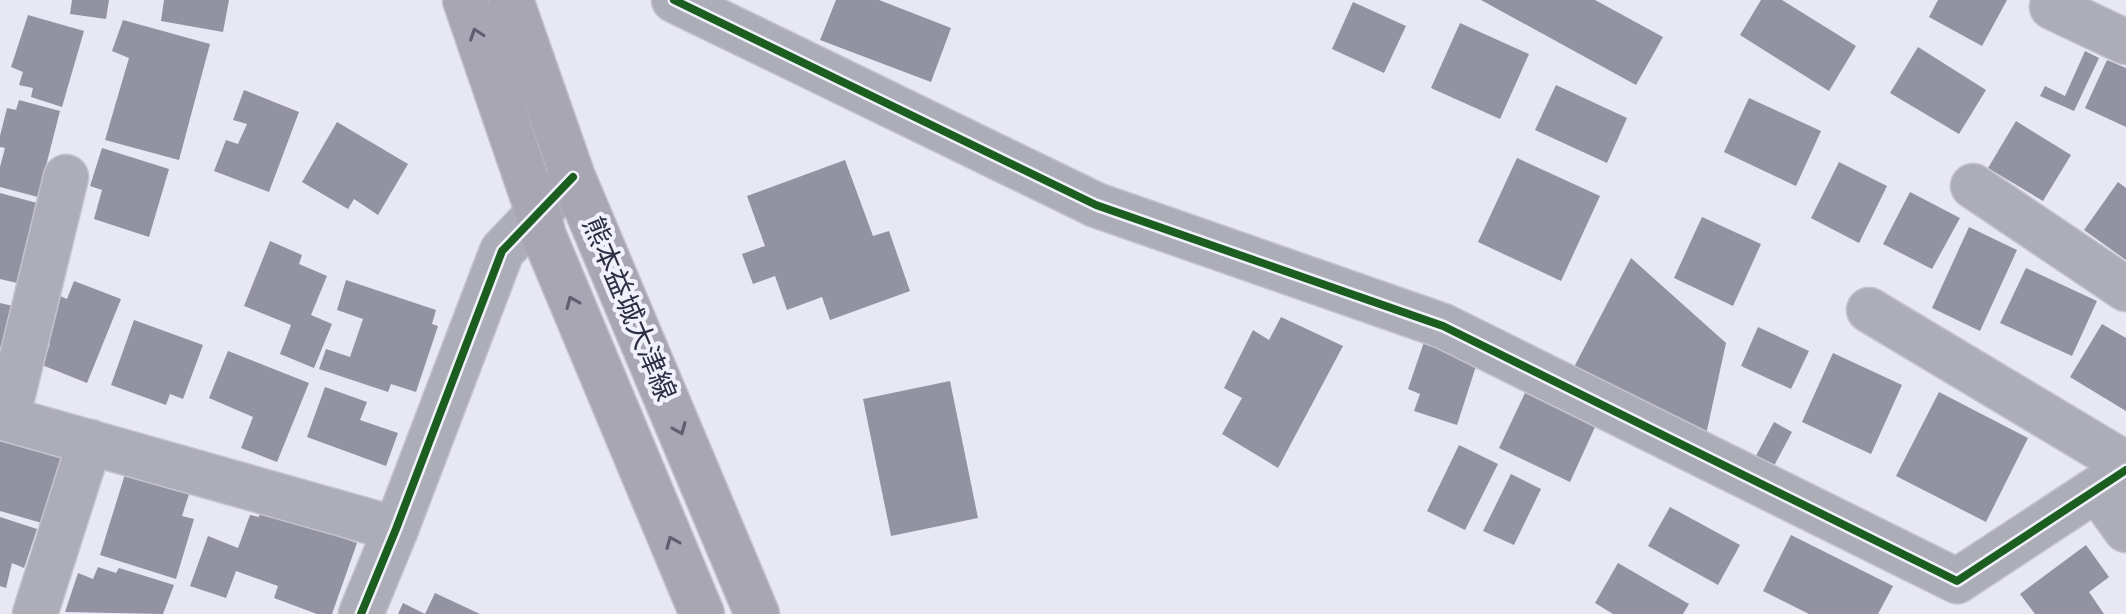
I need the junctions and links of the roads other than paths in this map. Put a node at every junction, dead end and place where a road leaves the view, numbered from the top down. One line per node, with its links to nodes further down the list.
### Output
1 (465, 0): 9 (main road, 熊本益城大津線, one-way to 1)
2 (509, 0): 7 (main road, 熊本益城大津線); 9 (street)
3 (674, 0): 14 (street)
4 (2052, 7): 5 (street)
5 (2126, 42)
6 (66, 177): 12 (street)
7 (573, 177): 9 (street); 20 (main road, 熊本益城大津線, one-way to 20)
8 (1973, 186): 10 (street)
9 (538, 213): 15 (street); 19 (main road, 熊本益城大津線, one-way to 9)
10 (2126, 289)
11 (1869, 310): 14 (street)
12 (4, 418): 13 (street)
13 (90, 442): 15 (street); 17 (street)
14 (2116, 474): 16 (street)
15 (396, 529): 18 (street)
16 (2126, 530)
17 (35, 614)
18 (361, 614)
19 (702, 614)
20 (757, 614)

